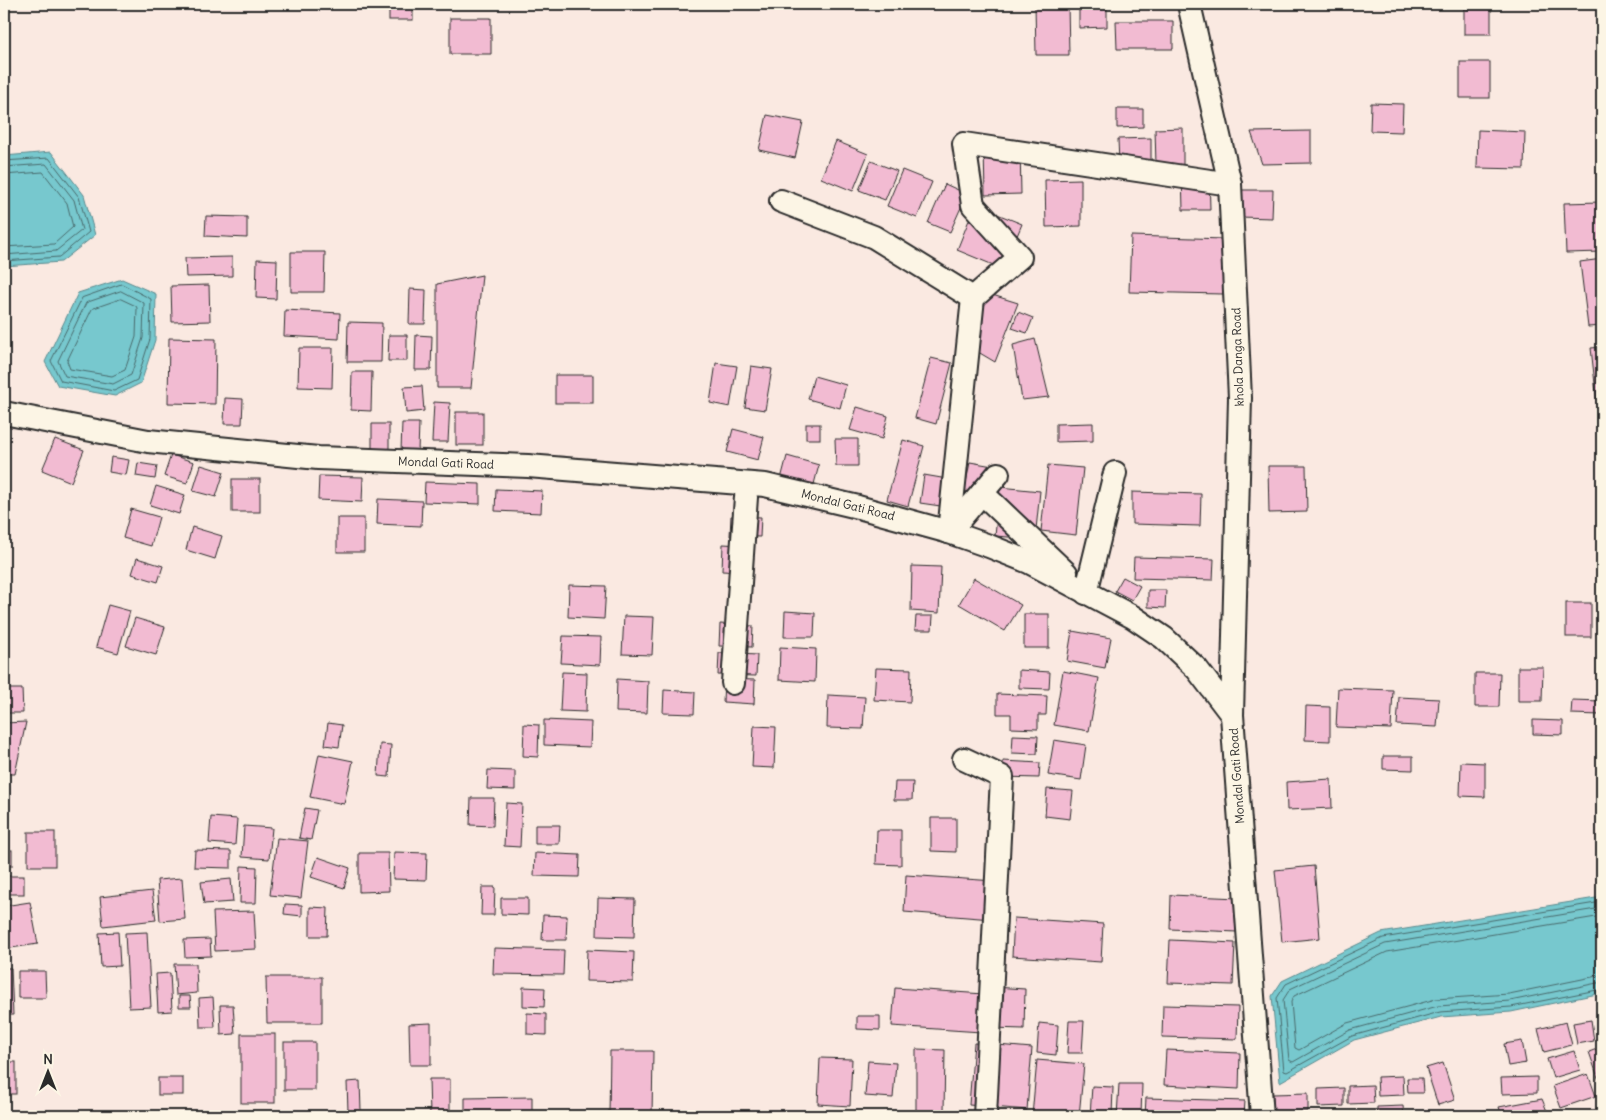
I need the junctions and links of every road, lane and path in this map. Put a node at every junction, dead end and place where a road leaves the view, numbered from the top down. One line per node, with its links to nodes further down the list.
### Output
1 (1188, 4): 2 (street, khola Danga Road)
2 (1230, 184): 4 (street); 13 (street, khola Danga Road)
3 (781, 201): 4 (street)
4 (973, 298): 10 (street)
5 (4, 413): 10 (street, Mondal Gati Road)
6 (1115, 473): 11 (street)
7 (998, 474): 8 (street)
8 (982, 493): 10 (street); 11 (street)
9 (746, 497): 12 (street)
10 (948, 532): 11 (street, Mondal Gati Road)
11 (1086, 593): 13 (street, Mondal Gati Road)
12 (733, 683)
13 (1232, 714): 16 (street, Mondal Gati Road)
14 (964, 759): 15 (street)
15 (986, 1116)
16 (1262, 1116)

